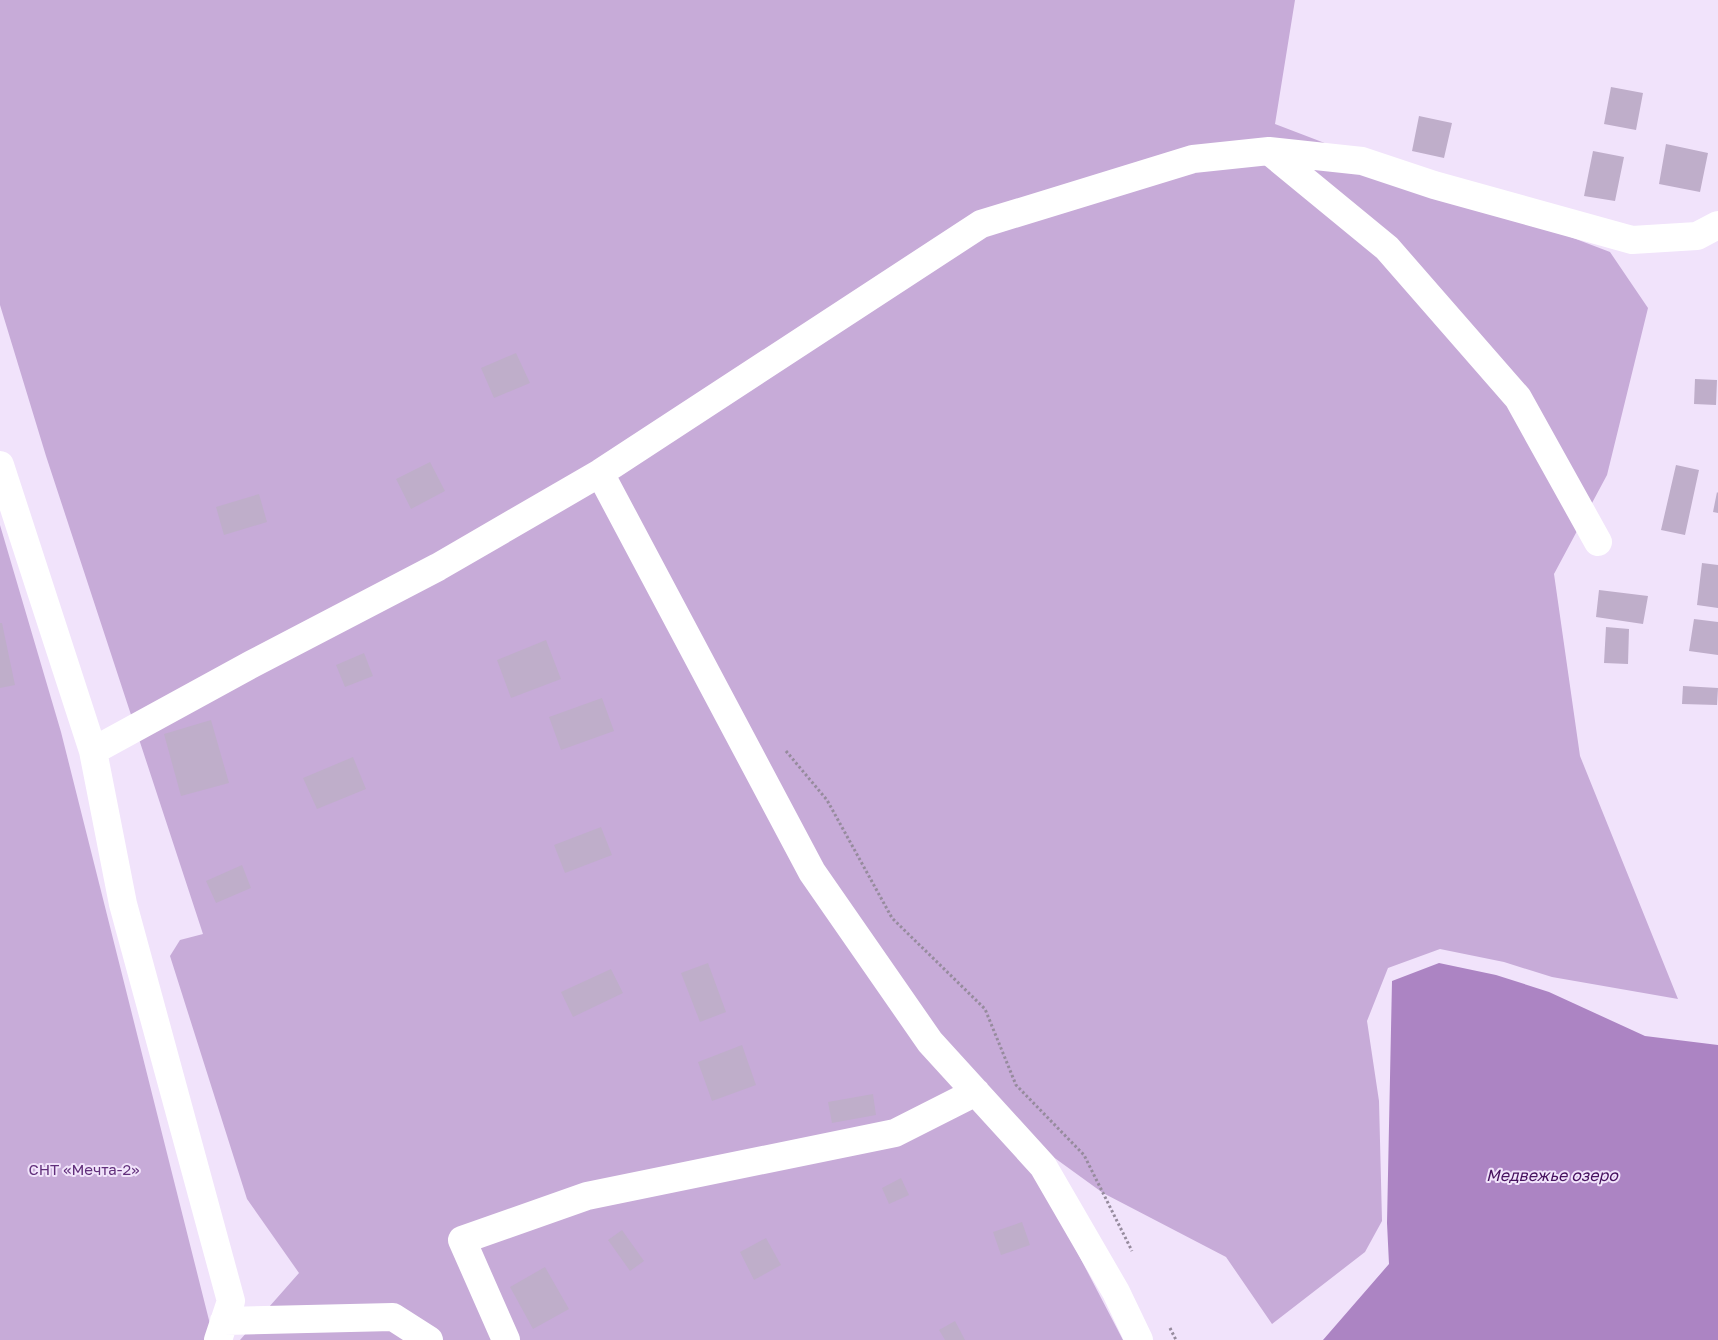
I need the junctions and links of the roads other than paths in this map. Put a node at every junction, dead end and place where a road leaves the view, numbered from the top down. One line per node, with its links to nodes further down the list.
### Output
1 (1269, 150): 2 (street); 4 (street); 5 (street)
2 (1718, 225)
3 (0, 464): 6 (street)
4 (600, 473): 6 (street); 7 (street)
5 (1598, 542)
6 (93, 751): 9 (street)
7 (976, 1092): 11 (street); 12 (street)
8 (299, 1330): 9 (street); 10 (street)
9 (221, 1331)
10 (430, 1340)
11 (506, 1340)
12 (1139, 1340)

